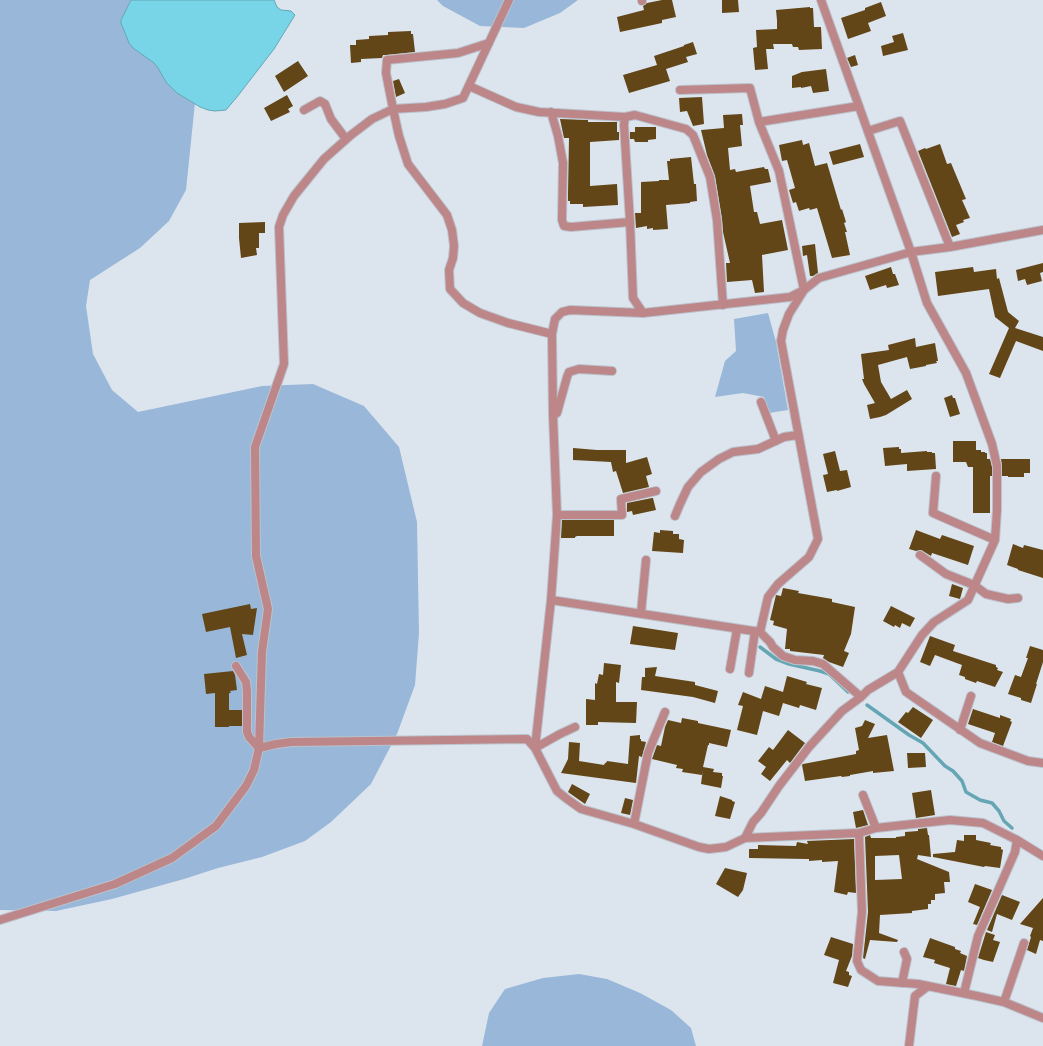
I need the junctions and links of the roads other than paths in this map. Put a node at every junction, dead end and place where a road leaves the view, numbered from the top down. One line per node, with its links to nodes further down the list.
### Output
1 (509, 0): 3 (street)
2 (821, 0): 6 (street)
3 (489, 43): 4 (street); 7 (street)
4 (469, 86): 7 (street); 9 (street)
5 (680, 90): 11 (street)
6 (859, 106): 11 (street); 12 (street)
7 (393, 109): 13 (street); 21 (street)
8 (304, 110): 13 (street)
9 (551, 112): 10 (street); 14 (street)
10 (625, 117): 14 (street); 19 (street)
11 (759, 122): 18 (street)
12 (868, 131): 16 (street); 17 (street)
13 (346, 139): 49 (street)
14 (630, 222): 20 (street)
15 (1043, 230): 16 (street)
16 (950, 248): 17 (street)
17 (911, 252): 18 (street); 31 (street)
18 (804, 290): 19 (street); 25 (street)
19 (723, 305): 20 (street)
20 (643, 313): 21 (street)
21 (552, 334): 24 (street)
22 (612, 371): 24 (street)
23 (761, 402): 26 (street)
24 (553, 416): 29 (street)
25 (798, 435): 26 (street); 39 (street)
26 (776, 441): 30 (street)
27 (936, 476): 31 (street)
28 (656, 491): 29 (street)
29 (557, 515): 36 (street)
30 (675, 516)
31 (995, 540): 34 (street)
32 (920, 555): 34 (street)
33 (646, 560): 37 (street)
34 (974, 585): 35 (street); 42 (street)
35 (1018, 598)
36 (551, 600): 37 (street); 50 (street)
37 (641, 614): 38 (street)
38 (737, 629): 39 (street); 41 (street)
39 (758, 632): 43 (street); 45 (street)
40 (236, 666): 49 (street)
41 (730, 669)
42 (898, 672): 45 (street); 48 (street)
43 (749, 673)
44 (972, 696): 48 (street)
45 (861, 698): 56 (street)
46 (665, 712): 53 (street)
47 (575, 728): 50 (street)
48 (960, 730): 51 (street)
49 (259, 748): 50 (street); 59 (street)
50 (535, 748): 53 (street)
51 (1043, 763)
52 (863, 795): 54 (street)
53 (634, 824): 56 (street)
54 (876, 828): 55 (street); 57 (street)
55 (859, 833): 56 (street); 62 (street)
56 (745, 838)
57 (1017, 840): 58 (street); 64 (street)
58 (1043, 856)
59 (0, 920)
60 (1024, 943): 65 (street)
61 (904, 952): 62 (street)
62 (902, 983): 63 (street)
63 (928, 986): 64 (street); 67 (street)
64 (964, 993): 65 (street)
65 (1004, 1002): 66 (street)
66 (1043, 1018)
67 (909, 1046)

